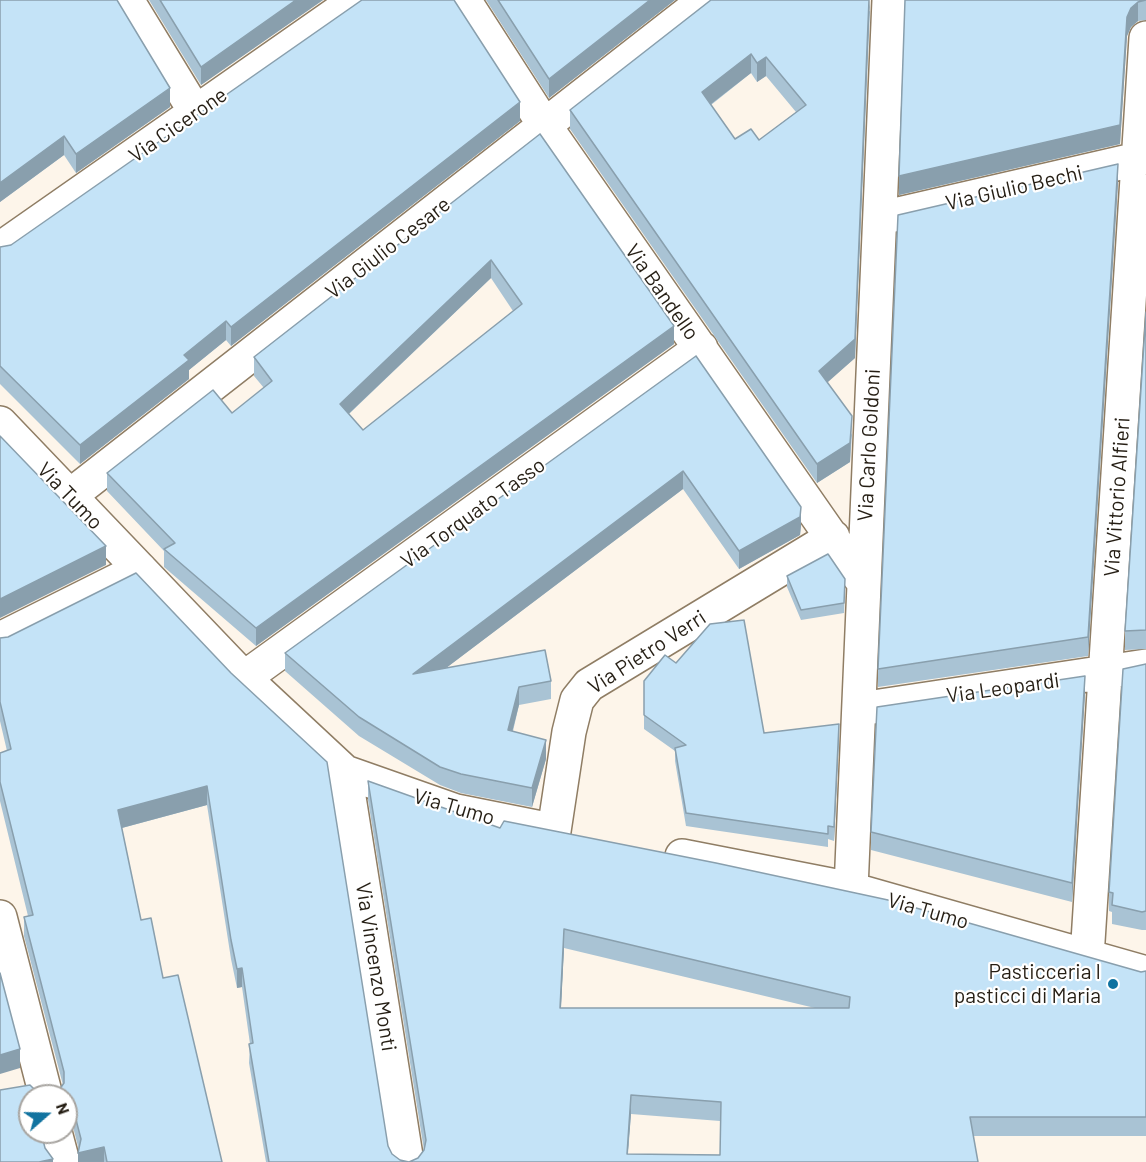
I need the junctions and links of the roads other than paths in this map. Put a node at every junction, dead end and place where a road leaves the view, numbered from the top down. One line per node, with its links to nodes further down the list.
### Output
1 (127, 0): 7 (street)
2 (356, 0): 7 (street, Via Cicerone)
3 (464, 0): 8 (street, Via Bandello)
4 (705, 0): 8 (street, Via Giulio Cesare)
5 (889, 0): 10 (street, Via Carlo Goldoni)
6 (1146, 38): 9 (street, Via Vittorio Alfieri)
7 (196, 113): 11 (street, Via Cicerone)
8 (545, 126): 12 (street, Via Bandello); 14 (street, Via Giulio Cesare)
9 (1142, 158): 10 (street, Via Giulio Bechi); 20 (street, Via Vittorio Alfieri)
10 (881, 218): 17 (street, Via Carlo Goldoni)
11 (0, 249)
12 (701, 348): 15 (street, Via Bandello); 21 (street, Via Torquato Tasso)
13 (0, 423): 14 (street, Via Tumo)
14 (71, 495): 16 (street, Via Tumo)
15 (833, 537): 17 (street, Via Bandello); 24 (street, Via Pietro Verri)
16 (140, 569): 18 (street); 21 (street, Via Tumo)
17 (863, 582): 22 (street, Via Carlo Goldoni)
18 (0, 639)
19 (1146, 666): 20 (street, Via Leopardi)
20 (1106, 673): 22 (street, Via Leopardi); 30 (street, Via Vittorio Alfieri)
21 (244, 678): 23 (street, Via Tumo)
22 (860, 709): 27 (street, Via Carlo Goldoni)
23 (345, 772): 24 (street, Via Tumo); 37 (street, Via Vincenzo Monti)
24 (554, 831): 25 (street, Via Tumo)
25 (589, 838)
26 (657, 851): 27 (street, Via Tumo)
27 (851, 889): 30 (street, Via Tumo)
28 (0, 917): 32 (street)
29 (1146, 956): 30 (street)
30 (1099, 960): 31 (street, Via Tumo)
31 (1146, 973)
32 (43, 1084)
33 (11, 1089): 34 (street)
34 (18, 1089)
35 (58, 1144): 36 (street)
36 (63, 1162)
37 (407, 1162)

